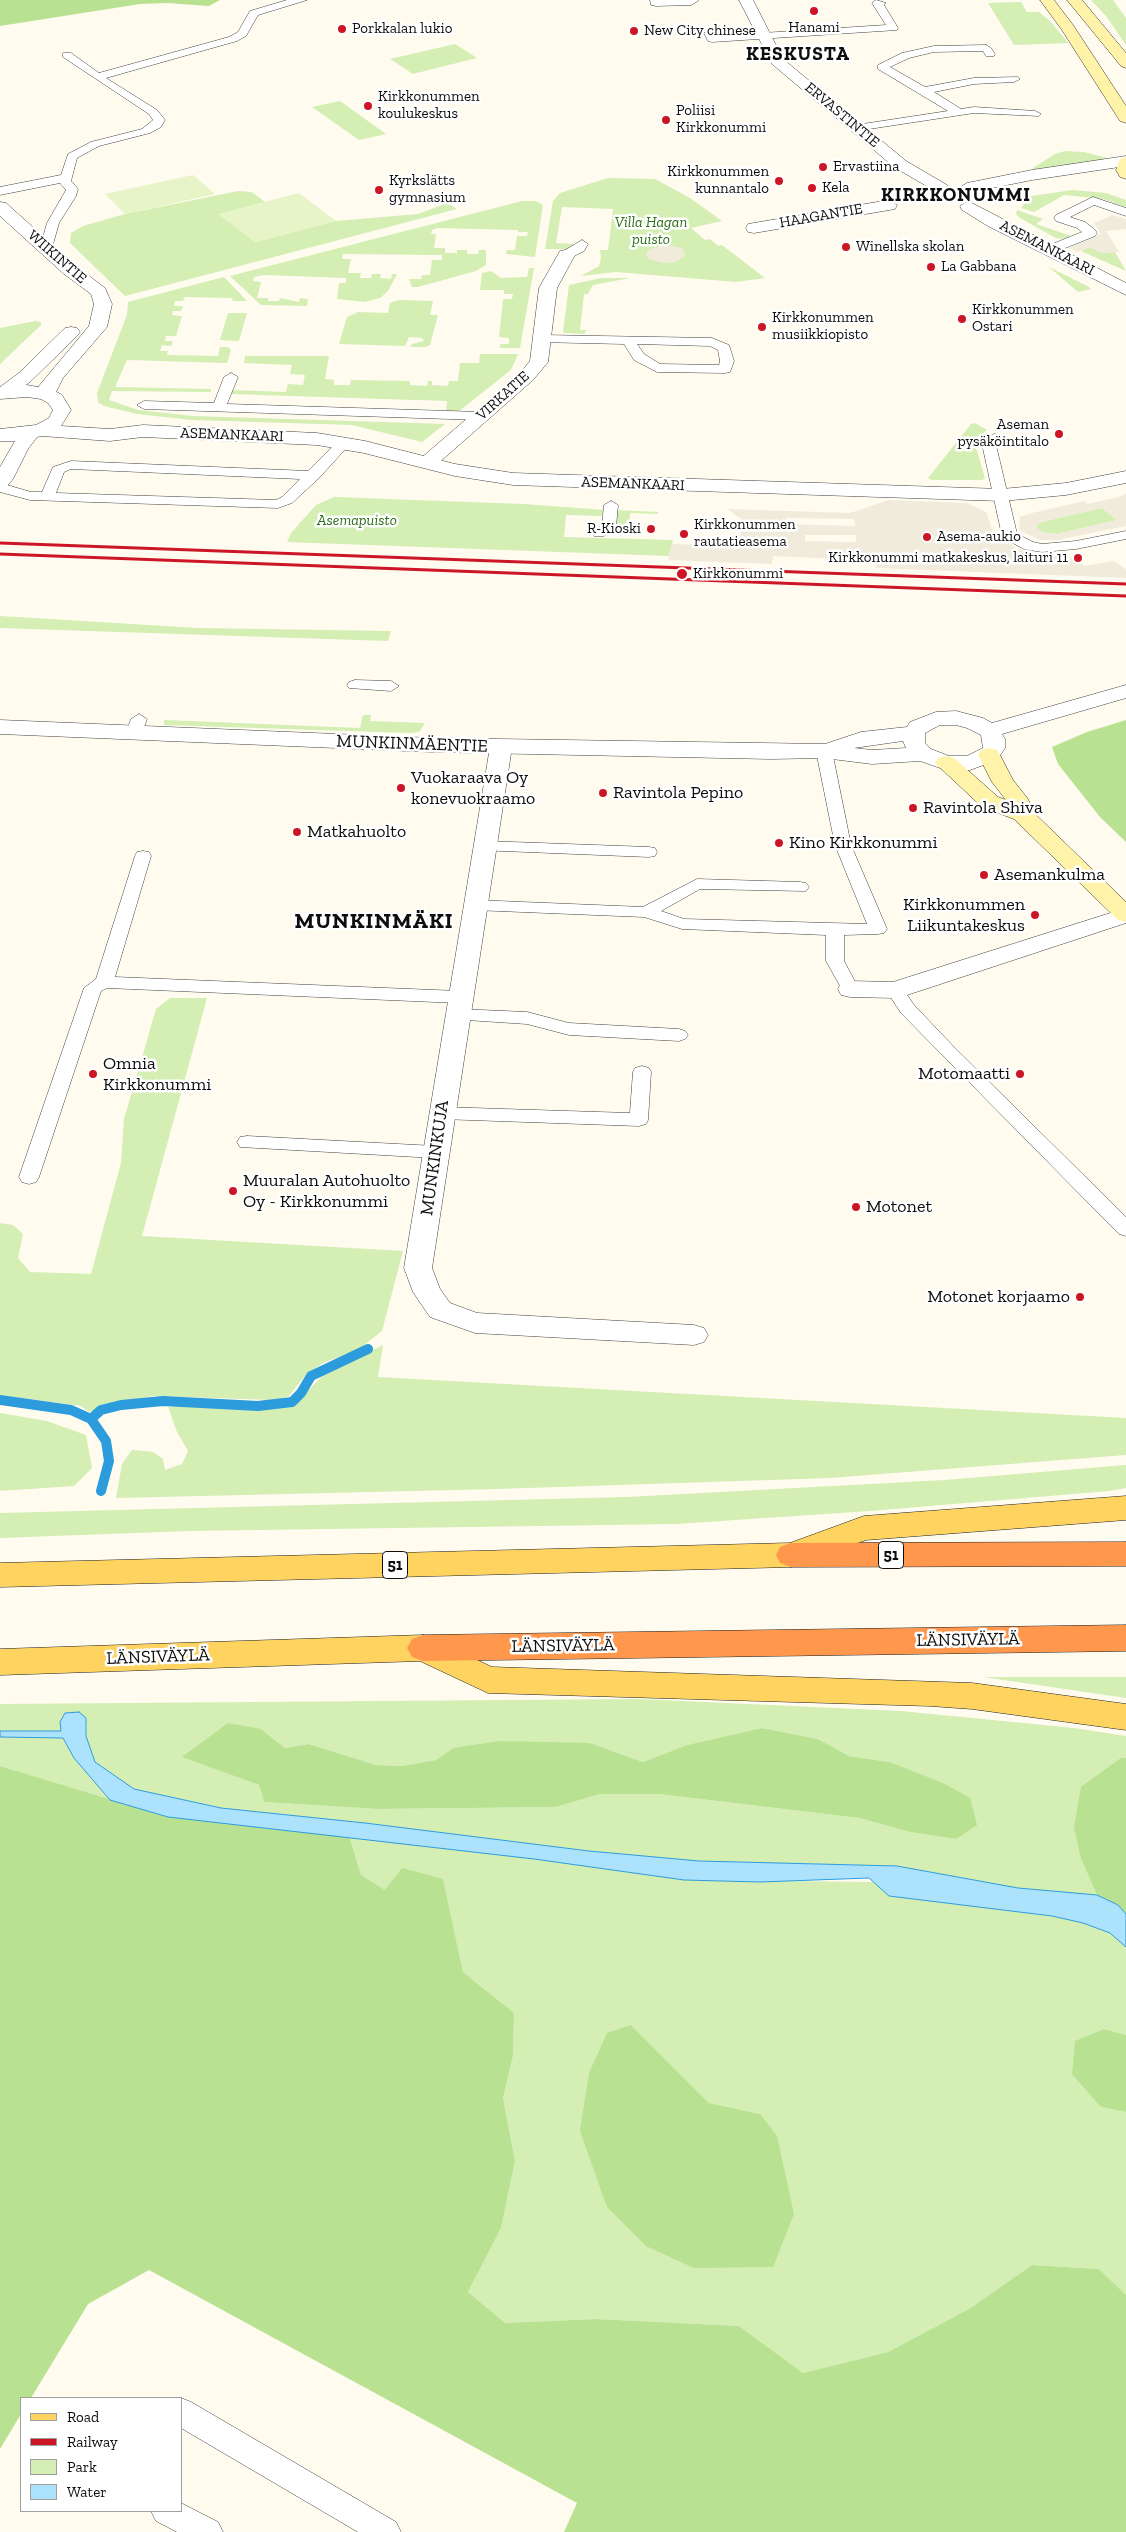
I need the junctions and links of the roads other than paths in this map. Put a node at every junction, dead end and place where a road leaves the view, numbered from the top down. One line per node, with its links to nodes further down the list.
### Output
1 (302, 0): 13 (lane)
2 (746, 0): 9 (street, ERVASTINTIE)
3 (1047, 0): 18 (main road)
4 (1074, 0): 12 (main road)
5 (656, 2): 6 (street)
6 (691, 2)
7 (882, 3): 9 (lane)
8 (711, 36): 9 (lane)
9 (764, 36): 19 (street, ERVASTINTIE)
10 (990, 54): 15 (lane)
11 (67, 55): 13 (lane)
12 (1126, 63)
13 (98, 77): 22 (lane)
14 (1014, 79): 15 (lane)
15 (924, 91): 16 (lane)
16 (959, 112): 17 (lane); 19 (lane)
17 (1035, 114)
18 (1126, 118)
19 (856, 128): 24 (street, ERVASTINTIE)
20 (1126, 162): 21 (main road); 25 (street)
21 (1126, 174)
22 (66, 178): 26 (lane); 33 (lane)
23 (1126, 179): 28 (street)
24 (941, 188): 25 (street); 28 (street)
25 (966, 188): 28 (street, ASEMANKAARI)
26 (0, 191)
27 (889, 204): 31 (street, HAAGANTIE)
28 (962, 204): 34 (street, ASEMANKAARI)
29 (0, 207): 33 (street, WIIKINTIE)
30 (1126, 212): 34 (lane)
31 (754, 228)
32 (582, 244): 35 (lane)
33 (46, 248): 37 (street, WIIKINTIE)
34 (1049, 250): 36 (street, ASEMANKAARI)
35 (566, 255): 38 (street, VIRKATIE)
36 (1126, 290)
37 (101, 312): 41 (street); 42 (street)
38 (542, 339): 39 (lane); 46 (street, VIRKATIE)
39 (628, 340): 39 (lane)
40 (231, 377): 44 (lane)
41 (2, 393): 42 (street)
42 (46, 394): 45 (street)
43 (144, 405): 44 (lane)
44 (219, 407): 46 (lane)
45 (62, 410): 47 (street); 48 (street, ASEMANKAARI)
46 (481, 416): 52 (street, VIRKATIE)
47 (36, 431): 48 (street, ASEMANKAARI); 49 (street, ASEMANKAARI); 55 (street)
48 (142, 431): 51 (street, ASEMANKAARI)
49 (0, 435)
50 (995, 438): 57 (lane)
51 (344, 443): 52 (street, ASEMANKAARI); 53 (lane)
52 (427, 463): 57 (street, ASEMANKAARI)
53 (314, 475): 58 (lane); 58 (lane)
54 (1126, 477): 57 (street, ASEMANKAARI)
55 (0, 482)
56 (0, 487): 58 (lane)
57 (1002, 496): 61 (lane)
58 (47, 497)
59 (610, 505): 60 (lane)
60 (599, 533)
61 (1126, 535)
62 (355, 685): 63 (lane)
63 (391, 686)
64 (1126, 691): 66 (street)
65 (0, 727): 68 (street, MUNKINMÄENTIE)
66 (989, 731): 67 (street); 71 (street)
67 (914, 733): 69 (street, MUNKINMÄENTIE); 70 (street)
68 (501, 747): 69 (street, MUNKINMÄENTIE); 74 (street, MUNKINKUJA)
69 (824, 751): 70 (street, MUNKINMÄENTIE); 81 (lane)
70 (923, 754): 72 (street)
71 (989, 755): 72 (street); 73 (main road)
72 (946, 763): 73 (main road)
73 (1022, 814): 80 (main road)
74 (484, 846): 75 (lane); 78 (street, MUNKINKUJA)
75 (649, 852)
76 (143, 856): 82 (lane)
77 (800, 887): 79 (lane)
78 (474, 905): 79 (lane); 85 (street, MUNKINKUJA)
79 (646, 912): 81 (lane)
80 (1126, 915): 84 (street)
81 (835, 930): 83 (lane)
82 (104, 982): 85 (lane); 91 (lane)
83 (850, 989): 84 (street)
84 (895, 990): 92 (lane)
85 (458, 1006): 86 (lane); 88 (street, MUNKINKUJA)
86 (679, 1035)
87 (642, 1072): 88 (lane)
88 (441, 1113): 90 (street, MUNKINKUJA)
89 (247, 1142): 90 (lane)
90 (435, 1152): 93 (street, MUNKINKUJA)
91 (29, 1177)
92 (1126, 1228)
93 (694, 1335)
94 (1126, 1508): 96 (main road)
95 (1126, 1554): 96 (highway, 51)
96 (791, 1555): 97 (main road, 51)
97 (0, 1575)
98 (1126, 1638): 99 (highway, LÄNSIVÄYLÄ)
99 (423, 1648): 100 (main road, LÄNSIVÄYLÄ); 101 (main road)
100 (0, 1662)
101 (1126, 1716)
102 (182, 2413): 105 (lane)
103 (168, 2512): 104 (lane)
104 (208, 2532)
105 (386, 2532)

